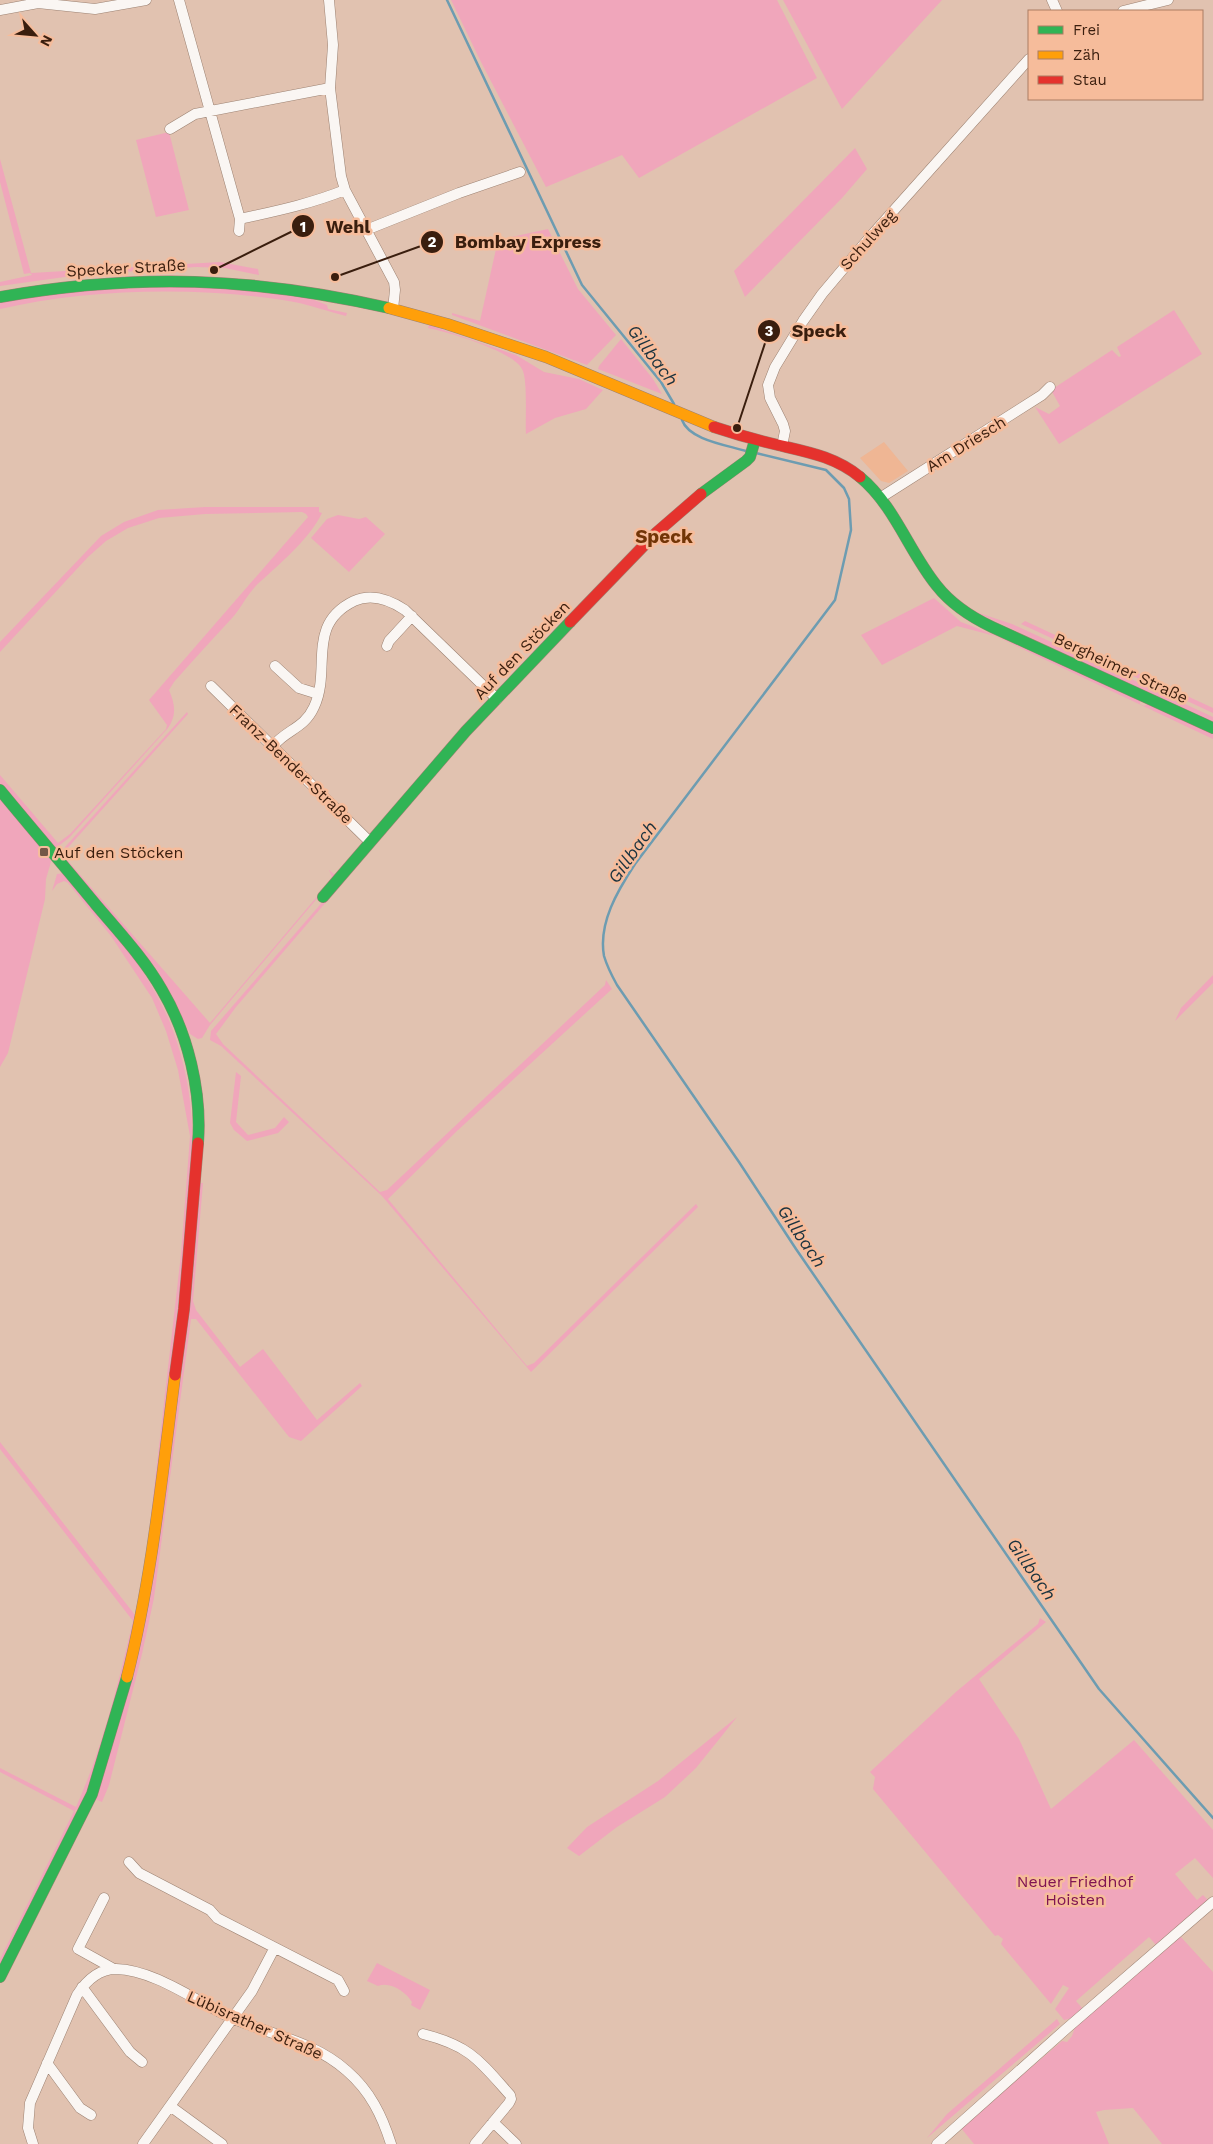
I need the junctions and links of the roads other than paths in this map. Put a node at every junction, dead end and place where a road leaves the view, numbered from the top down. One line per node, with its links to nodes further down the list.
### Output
1 (146, 0): 5 (street)
2 (179, 0): 9 (street)
3 (329, 0): 8 (street)
4 (1168, 0): 6 (street)
5 (0, 10)
6 (1127, 10)
7 (1028, 60): 20 (street, Schulweg)
8 (330, 88): 9 (street); 12 (street)
9 (209, 110): 10 (street); 13 (street)
10 (170, 129)
11 (520, 172): 14 (street)
12 (345, 190): 13 (street); 14 (street)
13 (240, 219): 15 (street)
14 (366, 230): 17 (street)
15 (239, 231)
16 (0, 297): 17 (main road, Specker Straße)
17 (393, 309): 19 (main road, Specker Straße)
18 (1050, 387): 21 (street, Am Driesch)
19 (755, 440): 20 (main road, Specker Straße); 28 (main road, Auf den Stöcken)
20 (782, 446): 21 (main road, Specker Straße)
21 (880, 498): 23 (main road, Specker Straße)
22 (412, 616): 24 (street); 27 (street); 28 (street)
23 (1016, 637): 29 (main road, Bergheimer Straße)
24 (387, 646)
25 (276, 666): 27 (street)
26 (211, 686): 30 (street, Franz-Bender-Straße)
27 (318, 694): 30 (street)
28 (497, 699): 32 (main road, Auf den Stöcken)
29 (1213, 728)
30 (273, 746): 32 (street, Franz-Bender-Straße)
31 (0, 790): 39 (main road)
32 (370, 842): 33 (main road, Auf den Stöcken)
33 (323, 897)
34 (129, 1862): 37 (street)
35 (104, 1898): 38 (street)
36 (1213, 1902): 55 (street)
37 (274, 1949): 41 (street); 42 (street)
38 (114, 1969): 40 (street); 42 (street, Lübisrather Straße)
39 (0, 1977)
40 (82, 1987): 44 (street); 45 (street)
41 (344, 1991)
42 (232, 2018): 46 (street); 52 (street, Lübisrather Straße)
43 (423, 2034): 48 (street)
44 (142, 2062)
45 (47, 2063): 47 (street); 49 (street)
46 (170, 2106): 50 (street); 51 (street)
47 (91, 2115)
48 (493, 2122): 53 (street); 54 (street)
49 (33, 2144)
50 (142, 2144)
51 (222, 2144)
52 (391, 2144)
53 (475, 2144)
54 (516, 2144)
55 (937, 2144)

